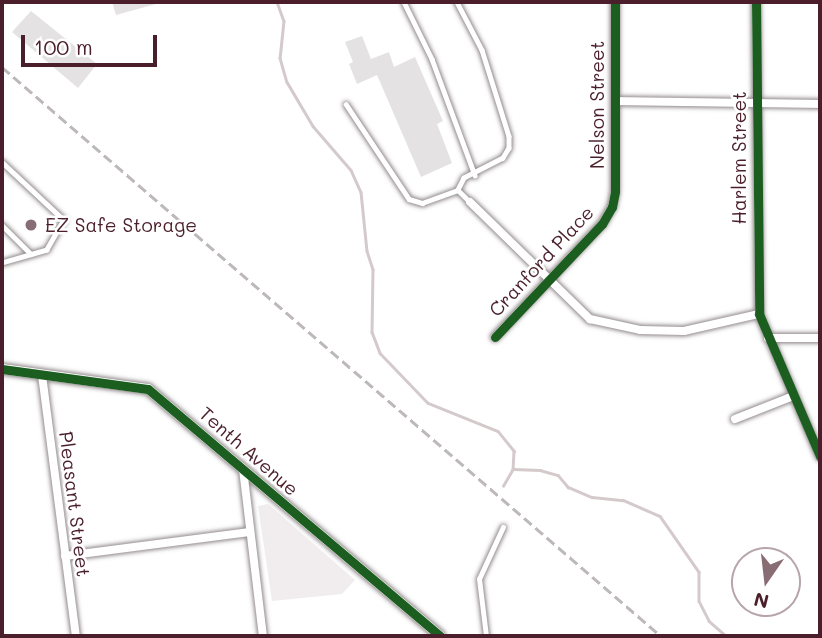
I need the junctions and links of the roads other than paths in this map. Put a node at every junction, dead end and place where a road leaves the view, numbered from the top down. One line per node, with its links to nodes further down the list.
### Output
1 (404, 2): 10 (lane)
2 (457, 2): 10 (lane)
3 (615, 2): 5 (street, Nelson Street)
4 (757, 2): 6 (street, Harlem Street)
5 (615, 101): 6 (street); 13 (street, Nelson Street)
6 (756, 103): 8 (street); 18 (street, Harlem Street)
7 (346, 104): 11 (lane)
8 (820, 104)
9 (2, 162): 15 (lane)
10 (475, 175): 11 (lane)
11 (458, 190): 12 (lane)
12 (470, 202): 17 (street)
13 (612, 207): 17 (street, Cranford Place)
14 (2, 225): 15 (lane)
15 (32, 255): 16 (lane)
16 (2, 263)
17 (549, 279): 18 (street); 19 (street, Cranford Place)
18 (759, 314): 20 (street, Harlem Street)
19 (495, 337)
20 (768, 338): 21 (street); 24 (street, Harlem Street)
21 (820, 338)
22 (2, 369): 23 (street, Tenth Avenue)
23 (42, 375): 27 (street, Tenth Avenue); 30 (street, Pleasant Street)
24 (793, 396): 25 (street); 26 (street, Harlem Street)
25 (736, 419)
26 (820, 456)
27 (243, 469): 29 (street); 33 (street, Tenth Avenue)
28 (503, 527): 34 (lane)
29 (249, 532): 30 (street); 32 (street)
30 (65, 556): 31 (street, Pleasant Street)
31 (76, 636)
32 (264, 636)
33 (440, 636)
34 (486, 636)

